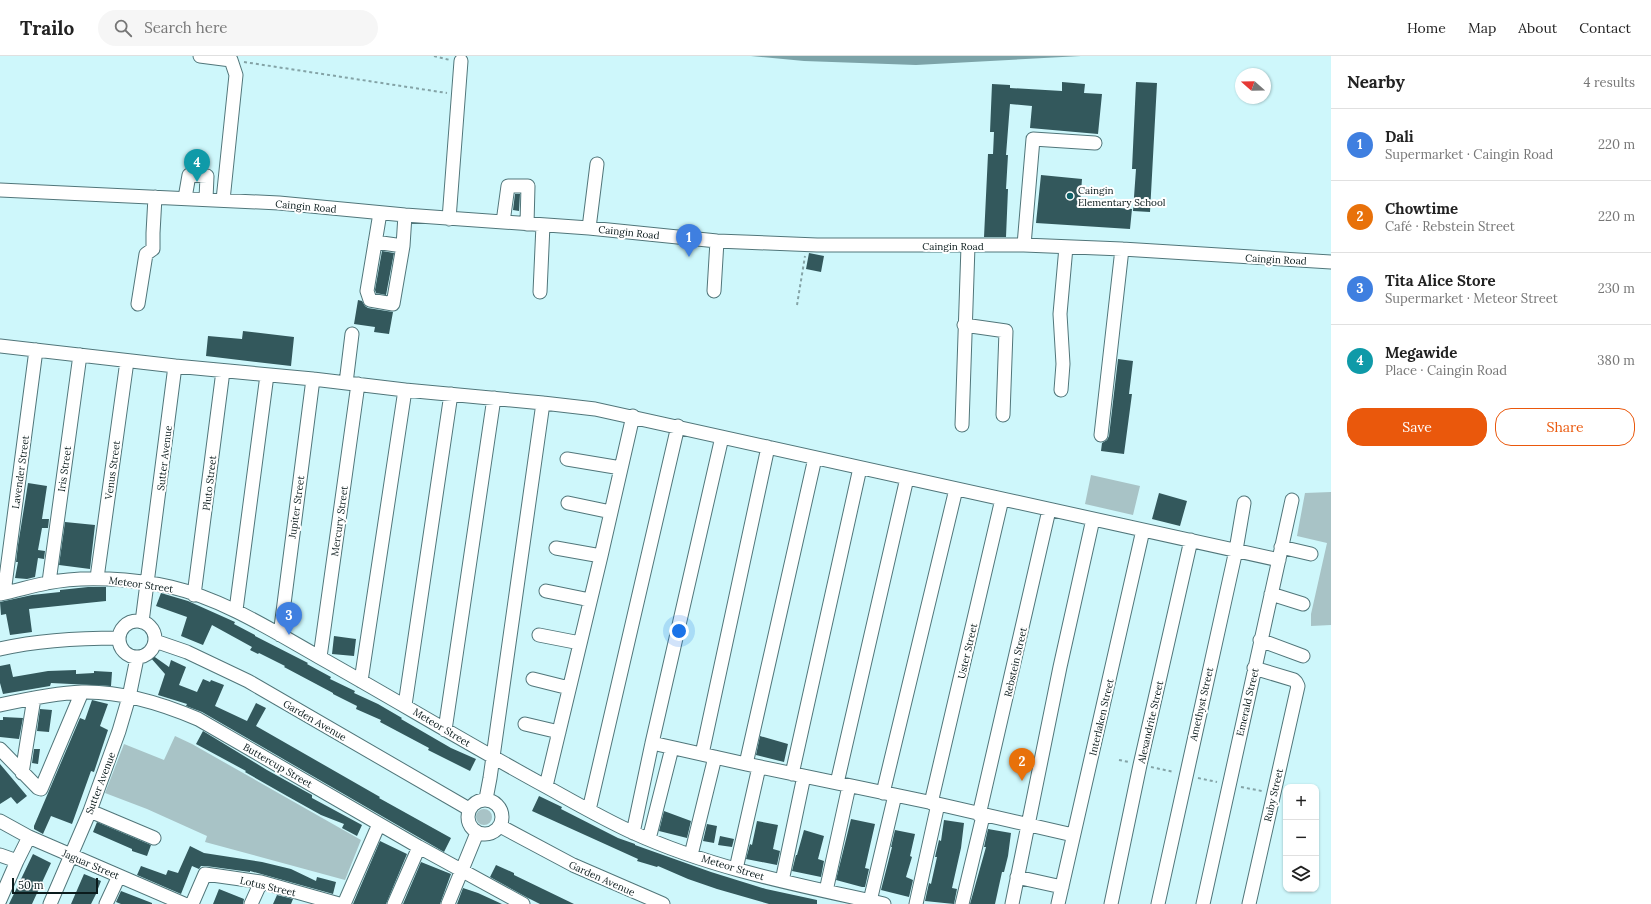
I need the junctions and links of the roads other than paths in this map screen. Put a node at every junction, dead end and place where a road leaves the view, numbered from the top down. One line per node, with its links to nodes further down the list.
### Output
1 (200, 56): 9 (street)
2 (460, 61): 12 (street)
3 (1095, 144): 19 (street)
4 (597, 164): 16 (street)
5 (0, 190): 6 (street, Caingin Road)
6 (155, 197): 7 (street, Caingin Road); 27 (street)
7 (185, 198): 8 (street, Caingin Road); 8 (street)
8 (206, 199): 9 (street, Caingin Road)
9 (224, 200): 10 (street, Caingin Road)
10 (380, 213): 11 (street, Caingin Road); 18 (street)
11 (405, 215): 12 (street, Caingin Road); 20 (street)
12 (449, 219): 13 (street, Caingin Road)
13 (503, 222): 14 (street, Caingin Road); 14 (street)
14 (527, 224): 15 (street, Caingin Road)
15 (543, 225): 16 (street, Caingin Road); 26 (street)
16 (589, 228): 17 (street, Caingin Road)
17 (717, 241): 21 (street, Caingin Road); 25 (street)
18 (375, 242): 20 (street); 20 (street)
19 (1024, 245): 21 (street, Caingin Road); 22 (street, Caingin Road)
20 (403, 246)
21 (968, 246): 28 (street)
22 (1066, 247): 23 (street, Caingin Road); 40 (street)
23 (1122, 249): 24 (street, Caingin Road); 48 (street)
24 (1331, 262)
25 (714, 291)
26 (540, 292)
27 (138, 304)
28 (964, 325): 44 (street); 46 (street)
29 (352, 334): 38 (street, Mercury Street)
30 (0, 346): 31 (street)
31 (36, 350): 32 (street); 76 (street, Lavender Street)
32 (80, 355): 33 (street); 73 (street, Iris Street)
33 (127, 361): 34 (street); 72 (street, Venus Street)
34 (175, 366): 35 (street); 74 (street, Sutter Avenue)
35 (223, 371): 36 (street); 78 (street, Pluto Street)
36 (267, 375): 37 (street); 81 (street)
37 (313, 379): 38 (street); 83 (street, Jupiter Street)
38 (352, 383): 39 (street); 92 (street, Mercury Street)
39 (405, 390): 41 (street); 95 (street)
40 (1061, 390)
41 (451, 394): 42 (street); 101 (street)
42 (494, 398): 43 (street); 103 (street)
43 (543, 402): 45 (street); 110 (street)
44 (1003, 415)
45 (633, 416): 47 (street); 53 (street)
46 (962, 425)
47 (678, 426): 49 (street); 121 (street)
48 (1101, 435)
49 (722, 437): 50 (street); 105 (street)
50 (768, 447): 51 (street); 108 (street)
51 (815, 458): 54 (street); 111 (street)
52 (567, 459): 53 (street)
53 (621, 468): 62 (street)
54 (860, 468): 55 (street); 114 (street)
55 (907, 478): 56 (street); 115 (street)
56 (956, 489): 57 (street); 117 (street)
57 (1002, 499): 61 (street); 119 (street, Uster Street)
58 (1292, 500): 66 (street, Emerald Street)
59 (568, 503): 62 (street)
60 (1244, 503): 68 (street, Amethyst Street)
61 (1049, 510): 63 (street); 123 (street, Rebstein Street)
62 (611, 512): 70 (street)
63 (1093, 519): 64 (street); 126 (street)
64 (1143, 530): 65 (street); 130 (street, Interlaken Street)
65 (1191, 540): 68 (street); 168 (street, Alexandrite Street)
66 (1281, 547): 69 (street); 71 (street, Emerald Street)
67 (556, 548): 70 (street)
68 (1236, 550): 71 (street); 169 (street, Amethyst Street)
69 (1311, 554)
70 (601, 556): 79 (street)
71 (1278, 560): 77 (street, Emerald Street)
72 (98, 578): 73 (street, Meteor Street); 74 (street, Meteor Street)
73 (49, 582): 76 (street, Meteor Street)
74 (148, 583): 78 (street, Meteor Street); 82 (street, Sutter Avenue)
75 (546, 591): 79 (street)
76 (2, 594)
77 (1271, 594): 80 (street); 86 (street, Emerald Street)
78 (194, 595): 81 (street, Meteor Street)
79 (590, 600): 88 (street)
80 (1303, 604)
81 (236, 610): 83 (street, Meteor Street)
82 (142, 622): 85 (street); 87 (street)
83 (280, 635): 92 (street, Meteor Street)
84 (539, 635): 88 (street)
85 (119, 638): 89 (street); 91 (street)
86 (1260, 640): 90 (street); 93 (street, Emerald Street)
87 (155, 641): 91 (street); 120 (street, Garden Avenue)
88 (580, 643): 96 (street)
89 (0, 649)
90 (1303, 656)
91 (137, 658): 98 (street, Sutter Avenue)
92 (320, 658): 95 (street, Meteor Street)
93 (1254, 668): 170 (street, Emerald Street); 171 (street, Ruby Street)
94 (533, 679): 96 (street)
95 (362, 680): 101 (street, Meteor Street)
96 (569, 688): 104 (street)
97 (82, 692): 98 (street, Buttercup Street); 99 (street, Buttercup Street); 113 (street)
98 (129, 697): 122 (street, Sutter Avenue); 125 (street, Buttercup Street)
99 (34, 698): 100 (street, Buttercup Street); 113 (street)
100 (0, 704)
101 (405, 705): 103 (street, Meteor Street)
102 (524, 724): 104 (street)
103 (446, 730): 110 (street, Meteor Street)
104 (559, 732): 116 (street)
105 (652, 743): 106 (street); 129 (street)
106 (672, 748): 108 (street); 133 (street)
107 (0, 749): 113 (street)
108 (702, 754): 109 (street)
109 (715, 757): 111 (street); 136 (street)
110 (493, 758): 116 (street, Meteor Street); 118 (street)
111 (746, 764): 112 (street)
112 (759, 767): 114 (street); 139 (street)
113 (22, 773)
114 (798, 775): 115 (street); 144 (street)
115 (843, 784): 117 (street); 146 (street)
116 (546, 786): 121 (street, Meteor Street)
117 (889, 794): 119 (street); 151 (street)
118 (486, 799): 120 (street); 127 (street)
119 (935, 804): 123 (street); 164 (street, Uster Street)
120 (469, 809): 128 (street)
121 (589, 810): 129 (street, Meteor Street)
122 (90, 811): 132 (street); 137 (street, Sutter Avenue)
123 (981, 815): 126 (street); 165 (street, Rebstein Street)
124 (0, 821): 131 (street, Jaguar Street)
125 (379, 824): 134 (street, Buttercup Street); 158 (street)
126 (1027, 825): 130 (street); 142 (street)
127 (500, 826): 128 (street); 162 (street, Garden Avenue)
128 (477, 833): 140 (street)
129 (633, 833): 133 (street, Meteor Street)
130 (1073, 835): 145 (street, Interlaken Street)
131 (29, 837): 137 (street, Jaguar Street); 138 (street)
132 (154, 838)
133 (649, 839): 136 (street, Meteor Street)
134 (419, 847): 140 (street, Buttercup Street); 159 (street)
135 (0, 855): 138 (street)
136 (691, 855): 139 (street, Meteor Street)
137 (71, 856): 141 (street, Jaguar Street); 152 (street, Sutter Avenue)
138 (17, 861): 149 (street)
139 (736, 869): 144 (street, Meteor Street)
140 (462, 871): 150 (street, Buttercup Street); 160 (street)
141 (119, 876): 147 (street, Jaguar Street); 153 (street)
142 (1017, 877): 145 (street); 166 (street)
143 (261, 882): 148 (street, Lotus Street); 155 (street, Lotus Street); 156 (street)
144 (782, 882): 146 (street, Meteor Street)
145 (1062, 887): 167 (street, Interlaken Street)
146 (826, 891): 151 (street, Meteor Street)
147 (157, 899): 154 (street, Jaguar Street)
148 (300, 899): 157 (street, Lotus Street)
149 (0, 900)
150 (504, 900): 161 (street, Buttercup Street)
151 (870, 901): 163 (street, Meteor Street)
152 (50, 904)
153 (106, 904)
154 (184, 904)
155 (192, 904)
156 (251, 904)
157 (339, 904)
158 (344, 904)
159 (394, 904)
160 (448, 904)
161 (523, 904)
162 (663, 904)
163 (884, 904)
164 (916, 904)
165 (962, 904)
166 (1012, 904)
167 (1058, 904)
168 (1111, 904)
169 (1158, 904)
170 (1203, 904)
171 (1249, 904)

